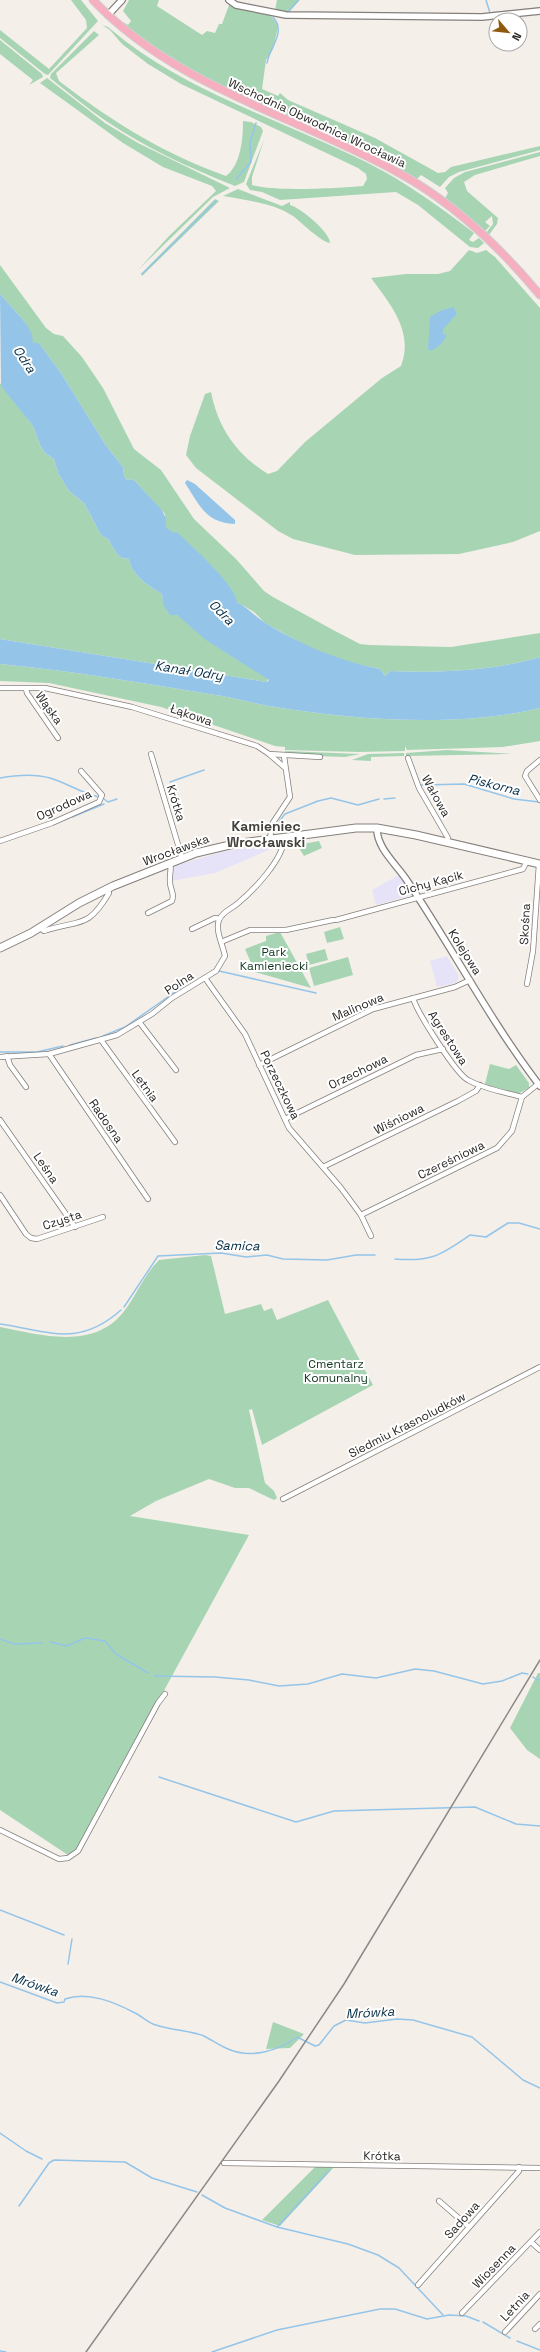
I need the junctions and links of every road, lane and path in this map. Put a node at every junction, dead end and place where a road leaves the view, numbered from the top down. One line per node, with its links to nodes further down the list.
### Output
1 (93, 0): 5 (main road, Wschodnia Obwodnica Wrocławia)
2 (122, 0): 5 (street)
3 (229, 0): 4 (street)
4 (540, 11)
5 (108, 15): 6 (main road, Wschodnia Obwodnica Wrocławia)
6 (540, 295)
7 (0, 688): 8 (street, Łąkowa)
8 (26, 688): 9 (street, Wąska); 11 (street, Łąkowa)
9 (58, 738)
10 (151, 754): 24 (street, Krótka)
11 (269, 754): 12 (street, Łąkowa); 16 (street)
12 (284, 756): 13 (street, Łąkowa); 16 (street)
13 (320, 757)
14 (408, 758): 23 (street, Wałowa)
15 (540, 760): 18 (street)
16 (284, 767): 21 (street)
17 (81, 771): 22 (street, Ogrodowa)
18 (540, 800)
19 (377, 828): 20 (main road, Wrocławska); 23 (main road, Wrocławska); 29 (street, Kolejowa)
20 (284, 837): 21 (main road, Wrocławska); 31 (street)
21 (270, 839): 24 (main road, Wrocławska)
22 (0, 841)
23 (448, 842): 25 (main road, Wrocławska)
24 (182, 858): 26 (main road, Wrocławska)
25 (527, 861): 27 (main road, Wrocławska); 29 (street, Cichy Kącik)
26 (170, 863): 28 (main road, Wrocławska); 30 (street)
27 (539, 864): 38 (street, Skośna)
28 (108, 889): 32 (main road, Wrocławska); 32 (street)
29 (418, 897): 34 (street, Cichy Kącik); 37 (street, Kolejowa)
30 (148, 913)
31 (219, 919): 33 (street); 34 (street, Polna)
32 (40, 928): 35 (main road, Wrocławska)
33 (192, 929)
34 (222, 942): 36 (street, Polna)
35 (0, 948)
36 (205, 978): 40 (street, Polna); 46 (street, Porzeczkowa)
37 (470, 980): 39 (street, Malinowa); 49 (street, Kolejowa)
38 (526, 984)
39 (413, 998): 42 (street, Agrestowa); 46 (street, Malinowa)
40 (140, 1023): 41 (street, Polna); 47 (street)
41 (101, 1040): 43 (street, Polna); 54 (street, Letnia)
42 (443, 1049): 48 (street, Agrestowa); 52 (street, Orzechowa)
43 (49, 1054): 44 (street, Polna); 57 (street, Radosna)
44 (7, 1056): 45 (street, Polna); 50 (street)
45 (0, 1057)
46 (259, 1065): 52 (street, Porzeczkowa)
47 (176, 1070)
48 (480, 1085): 51 (street, Agrestowa); 55 (street, Wiśniowa)
49 (539, 1085): 51 (street)
50 (26, 1087)
51 (522, 1097): 58 (street, Czereśniowa)
52 (285, 1119): 55 (street, Porzeczkowa)
53 (0, 1120): 60 (street, Leśna)
54 (175, 1142)
55 (323, 1167): 58 (street, Porzeczkowa)
56 (0, 1195): 60 (street, Czysta)
57 (148, 1199)
58 (361, 1215): 61 (street, Porzeczkowa)
59 (103, 1217): 60 (street, Czysta)
60 (75, 1227)
61 (371, 1236)
62 (540, 1367): 63 (street, Siedmiu Krasnoludków)
63 (283, 1499)
64 (165, 1694): 65 (street)
65 (0, 1830)
66 (224, 2163): 67 (street, Krótka)
67 (519, 2167): 68 (street, Krótka); 70 (street, Sadowa)
68 (540, 2168)
69 (439, 2201): 70 (street)
70 (469, 2227): 74 (street, Sadowa)
71 (540, 2232): 72 (street, Wiosenna)
72 (531, 2242): 73 (street); 76 (street, Wiosenna)
73 (540, 2250)
74 (418, 2285)
75 (540, 2294): 79 (street, Letnia)
76 (462, 2313)
77 (540, 2324): 78 (street)
78 (535, 2329)
79 (505, 2332)

